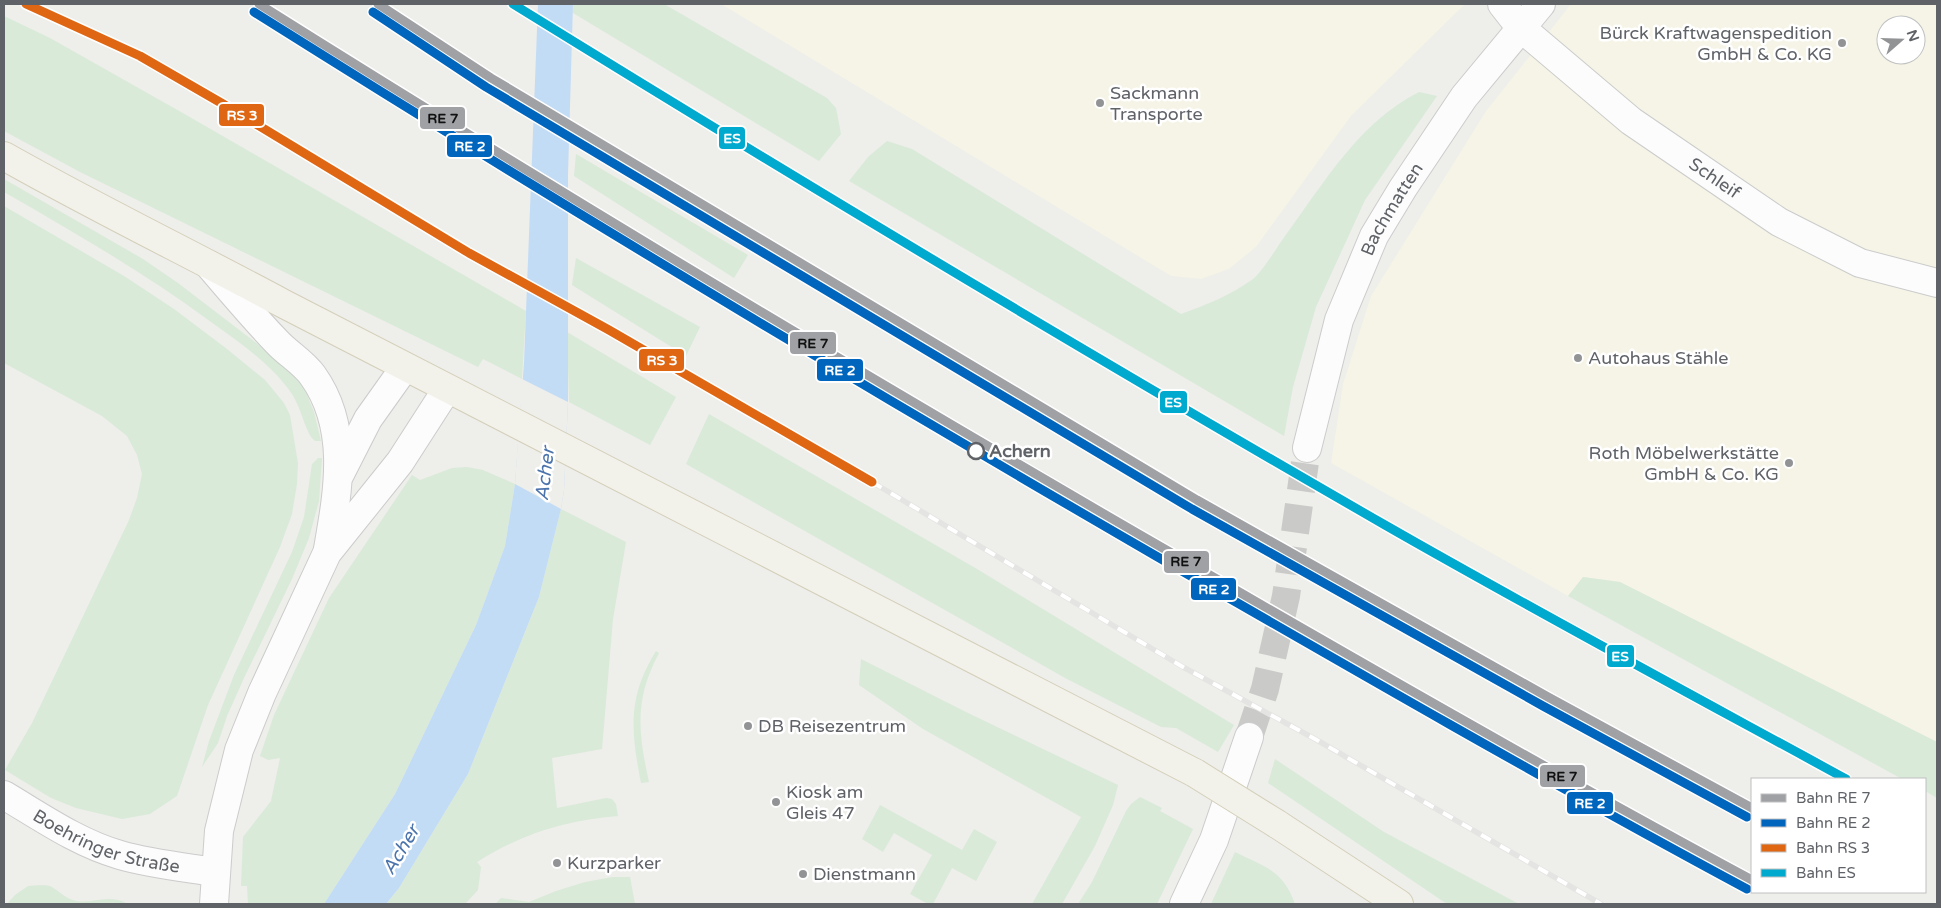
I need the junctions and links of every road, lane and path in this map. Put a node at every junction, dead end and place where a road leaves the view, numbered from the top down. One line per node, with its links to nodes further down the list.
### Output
1 (1502, 4): 3 (street, Schleif)
2 (1541, 4): 3 (street, Bachmatten)
3 (1520, 27): 6 (street, Schleif); 9 (street, Bachmatten)
4 (4, 156): 5 (main road)
5 (207, 263): 7 (main road); 10 (street)
6 (1937, 283)
7 (405, 367): 8 (main road); 10 (street)
8 (447, 389): 11 (street); 17 (main road, bridge)
9 (1307, 448)
10 (339, 475): 11 (street)
11 (327, 553): 14 (street)
12 (1249, 737): 16 (street)
13 (4, 795): 14 (street, Boehringer Straße)
14 (215, 872): 15 (street)
15 (214, 904)
16 (1184, 904)
17 (1399, 904)

